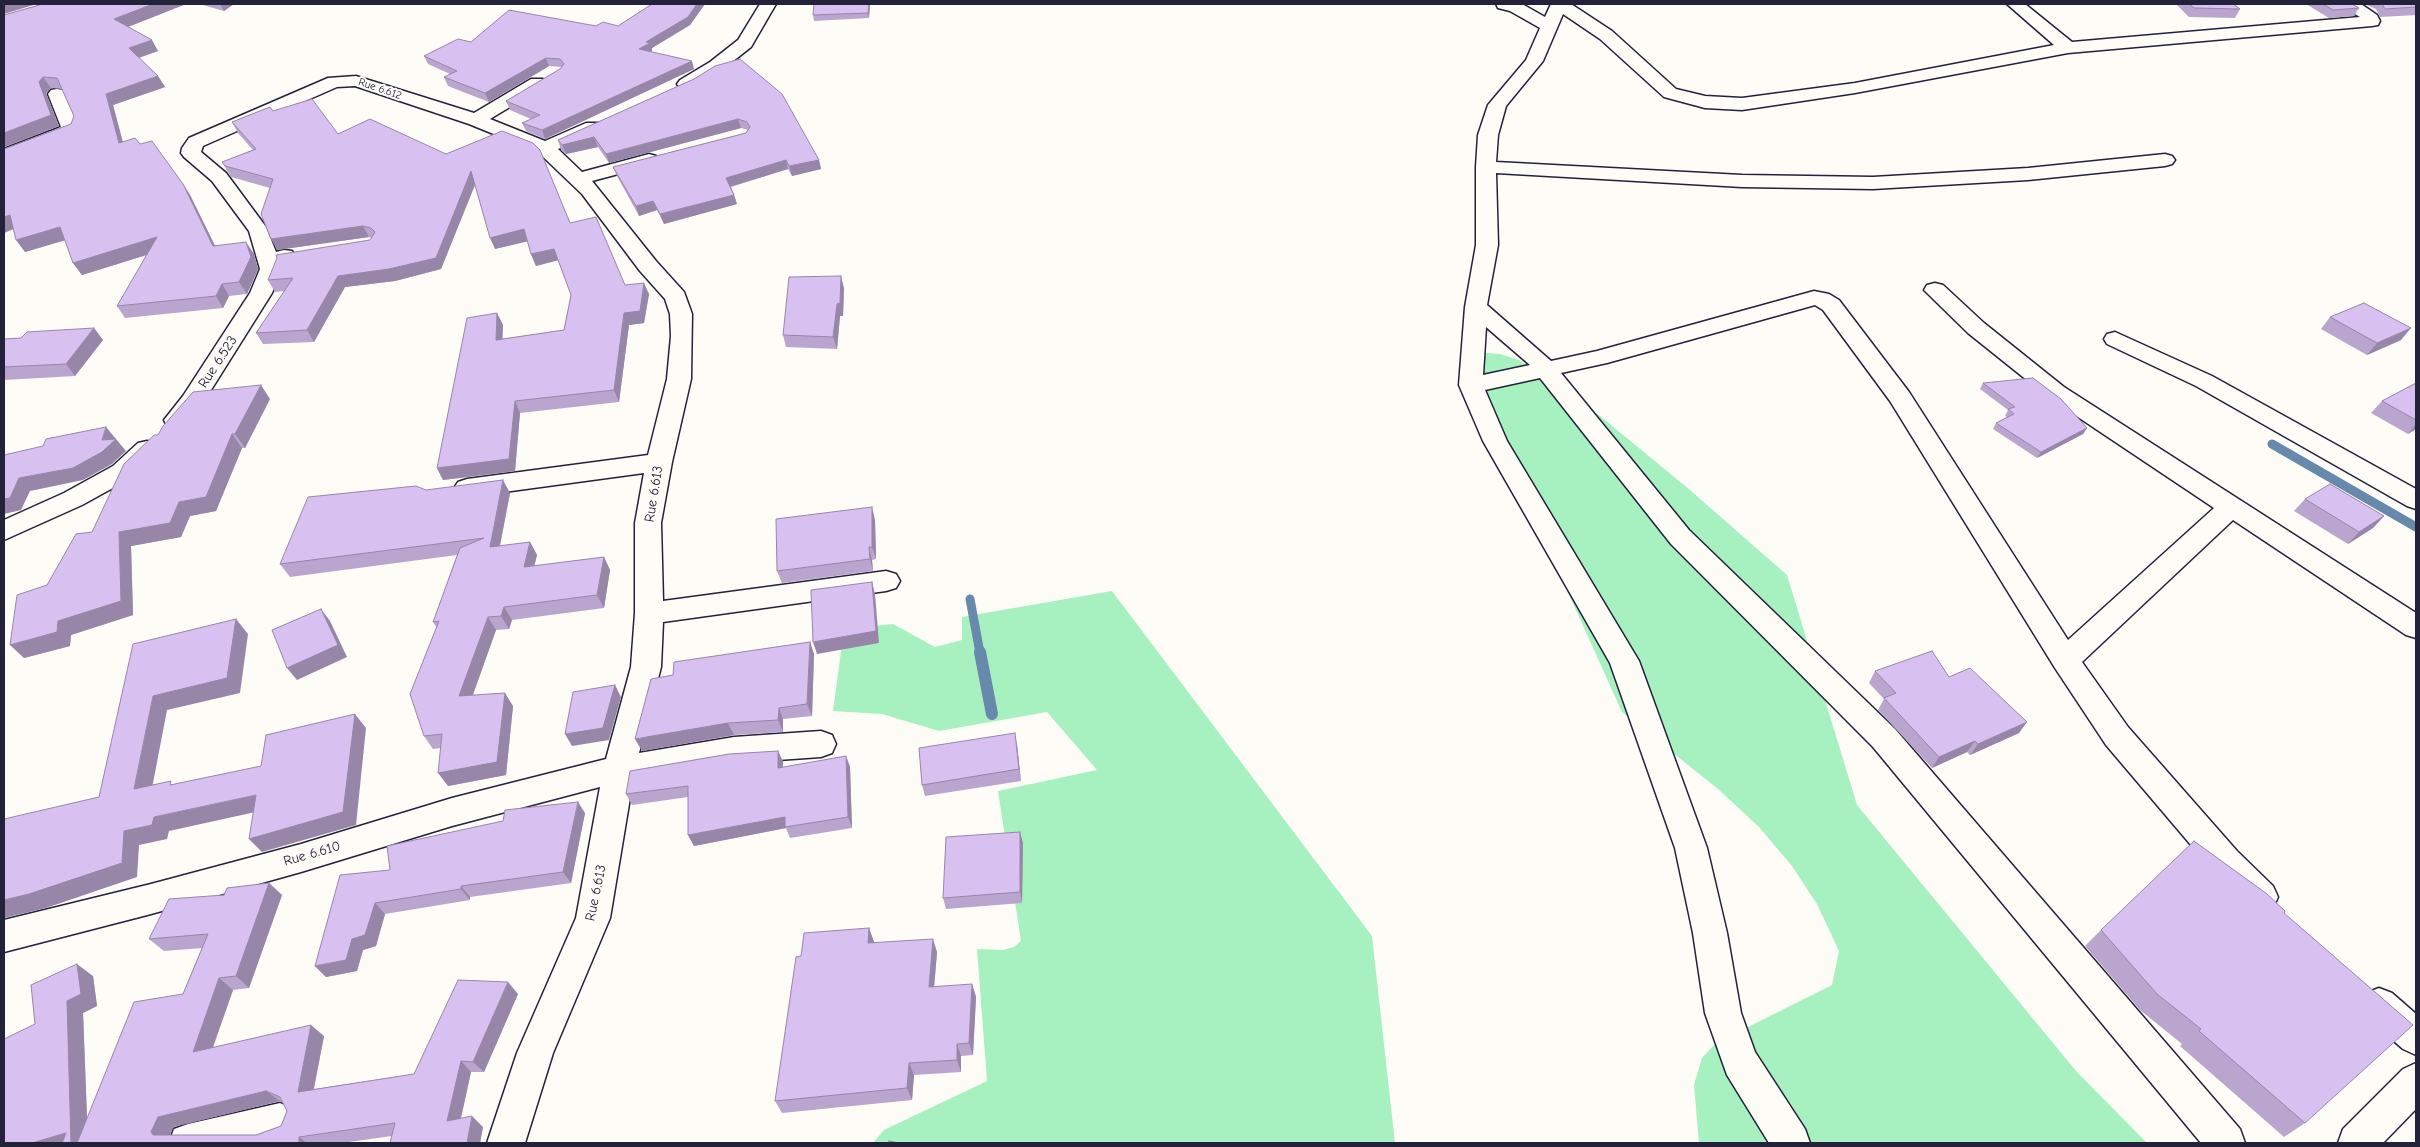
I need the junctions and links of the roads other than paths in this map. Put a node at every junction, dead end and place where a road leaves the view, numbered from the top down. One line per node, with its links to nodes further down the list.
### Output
1 (768, 4): 9 (street)
2 (1504, 4): 6 (street)
3 (1560, 4): 6 (street); 7 (street)
4 (2015, 4): 7 (street)
5 (2350, 4): 7 (street)
6 (1550, 27): 17 (street)
7 (2068, 48)
8 (549, 76): 12 (street)
9 (668, 92)
10 (57, 94): 15 (street)
11 (613, 118): 13 (street)
12 (476, 120): 13 (street, Rue 6.612); 20 (street, Rue 6.612)
13 (546, 148): 18 (street, Rue 6.613)
14 (665, 155): 18 (street)
15 (4, 156)
16 (2165, 160): 17 (street)
17 (1486, 167): 22 (street)
18 (578, 179): 26 (street, Rue 6.613)
19 (301, 254): 20 (street)
20 (268, 260): 30 (street, Rue 6.523)
21 (1935, 290): 29 (street)
22 (1476, 307): 24 (street); 25 (street)
23 (2115, 339): 28 (street)
24 (1545, 369): 25 (street); 34 (street); 46 (street)
25 (1471, 384): 45 (street)
26 (659, 462): 27 (street); 32 (street, Rue 6.613)
27 (444, 491)
28 (2416, 500)
29 (2231, 506): 33 (street); 34 (street)
30 (4, 531)
31 (886, 581): 32 (street)
32 (649, 613): 36 (street, Rue 6.613)
33 (2416, 627)
34 (2065, 660): 37 (street)
35 (821, 744): 36 (street, Rue 6.610)
36 (619, 769): 38 (street, Rue 6.610); 44 (street, Rue 6.613)
37 (2279, 916)
38 (4, 936)
39 (2358, 986): 40 (street)
40 (2416, 1037)
41 (2416, 1082): 47 (street)
42 (280, 1122): 43 (street)
43 (188, 1143)
44 (506, 1143)
45 (1791, 1143)
46 (2226, 1143)
47 (2357, 1143)

